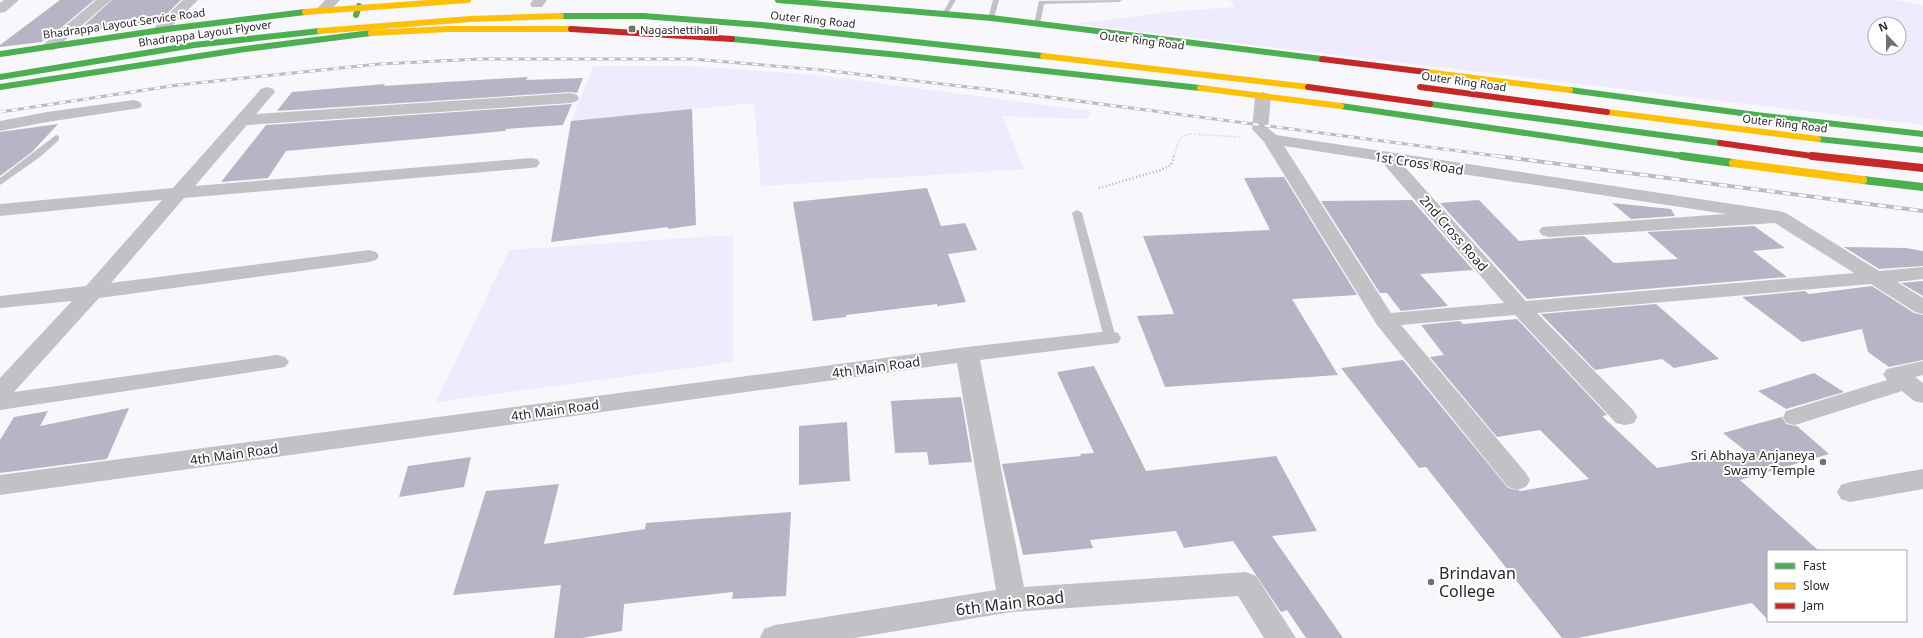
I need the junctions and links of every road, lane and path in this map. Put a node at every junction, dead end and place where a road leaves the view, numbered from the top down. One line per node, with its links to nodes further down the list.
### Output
1 (12, 0): 14 (street)
2 (104, 0): 23 (street)
3 (191, 0): 20 (street)
4 (468, 0): 9 (main road, Bhadrappa Layout Service Road)
5 (778, 0): 15 (main road)
6 (953, 0): 15 (lane)
7 (996, 0): 17 (lane)
8 (1119, 0): 10 (lane)
9 (434, 1): 12 (main road, Bhadrappa Layout Service Road)
10 (1041, 1): 19 (lane)
11 (328, 5): 12 (main road, Bhadrappa Layout Service Road); 20 (main road, Bhadrappa Layout Service Road)
12 (359, 6): 16 (main road)
13 (477, 6): 16 (main road)
14 (0, 8)
15 (945, 14): 17 (main road)
16 (356, 15): 22 (main road, Bhadrappa Layout Flyover)
17 (991, 18): 19 (main road)
18 (414, 23): 21 (main road); 25 (main road, Bhadrappa Layout Flyover); 40 (main road, Outer Ring Road)
19 (1037, 24): 34 (main road)
20 (160, 30): 23 (main road, Bhadrappa Layout Service Road)
21 (407, 30): 27 (main road); 29 (main road)
22 (189, 36)
23 (49, 46): 24 (main road, Bhadrappa Layout Service Road)
24 (0, 54)
25 (0, 76)
26 (1413, 86): 37 (main road, Outer Ring Road)
27 (0, 87)
28 (267, 92): 32 (street)
29 (1263, 97): 36 (street); 42 (main road)
30 (571, 98): 32 (street)
31 (134, 105): 33 (street)
32 (241, 120): 44 (street)
33 (0, 126)
34 (1923, 134)
35 (56, 138): 41 (lane)
36 (1271, 139): 38 (street, 1st Cross Road); 43 (path); 56 (street)
37 (1923, 150)
38 (1388, 158): 47 (street, 1st Cross Road); 54 (street, 2nd Cross Road)
39 (531, 163): 44 (street)
40 (1923, 168)
41 (0, 182)
42 (1923, 187)
43 (1098, 188)
44 (178, 192): 45 (street); 52 (street)
45 (0, 210)
46 (1077, 213): 57 (lane)
47 (1779, 217): 48 (street); 51 (street)
48 (1549, 232)
49 (369, 256): 52 (street)
50 (1923, 273): 51 (street)
51 (1875, 278): 54 (street); 55 (street)
52 (92, 292): 53 (street); 61 (street)
53 (0, 302)
54 (1519, 307): 56 (street); 63 (street, 2nd Cross Road)
55 (1923, 308)
56 (1385, 320): 66 (street)
57 (1110, 338): 58 (street, 4th Main Road)
58 (967, 354): 67 (street, 4th Main Road); 69 (street)
59 (277, 362): 62 (street)
60 (1917, 382): 64 (street)
61 (0, 393)
62 (0, 402)
63 (1625, 416)
64 (1795, 417)
65 (1923, 479): 68 (street)
66 (1517, 480)
67 (0, 485)
68 (1850, 492)
69 (1012, 600): 70 (street, 6th Main Road); 71 (street, 6th Main Road)
70 (775, 638)
71 (1282, 638)

